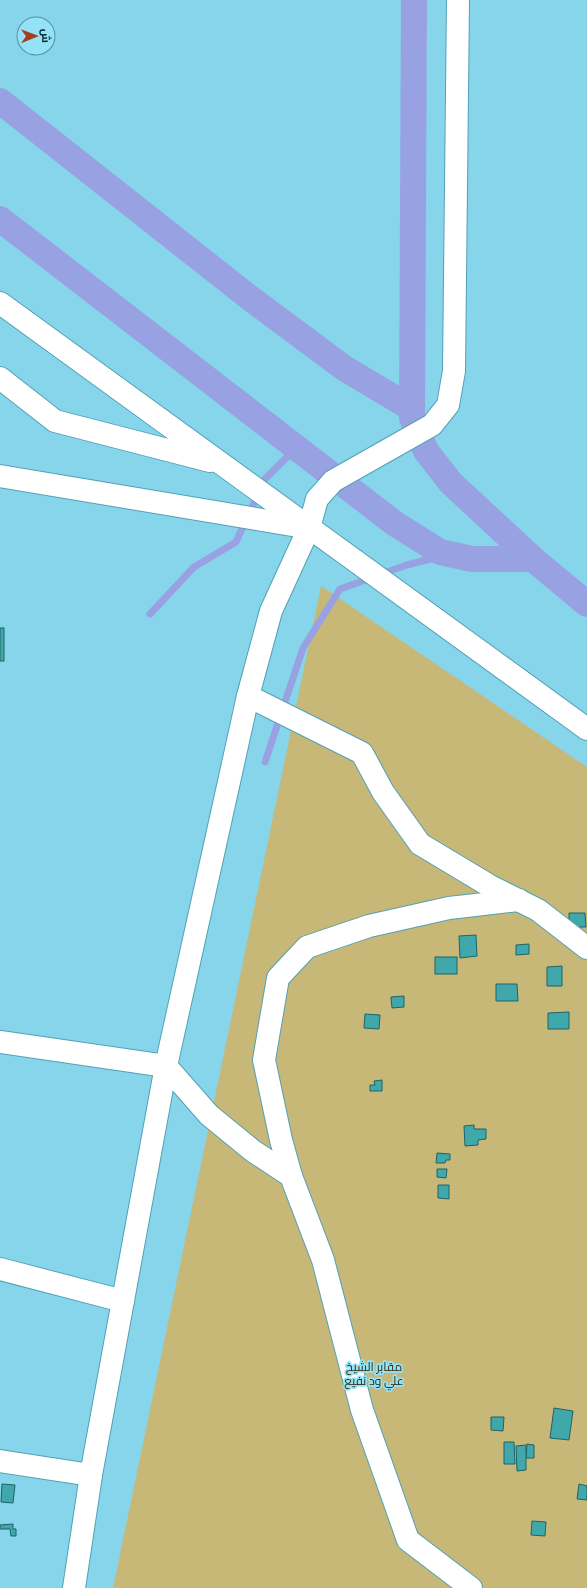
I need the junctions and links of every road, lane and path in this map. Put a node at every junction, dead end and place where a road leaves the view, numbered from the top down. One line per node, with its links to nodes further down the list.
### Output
1 (458, 0): 6 (street)
2 (0, 303): 4 (street)
3 (0, 378): 4 (street)
4 (223, 465): 6 (street)
5 (0, 476): 6 (street)
6 (310, 528): 7 (street); 8 (street)
7 (248, 696): 9 (street); 12 (street)
8 (587, 729)
9 (519, 900): 10 (street); 13 (street)
10 (587, 948)
11 (0, 1042): 12 (street)
12 (166, 1066): 13 (street); 15 (street)
13 (291, 1176): 19 (street)
14 (0, 1269): 15 (street)
15 (123, 1301): 17 (street)
16 (0, 1461): 17 (street)
17 (91, 1475): 18 (street)
18 (74, 1588)
19 (471, 1588)

